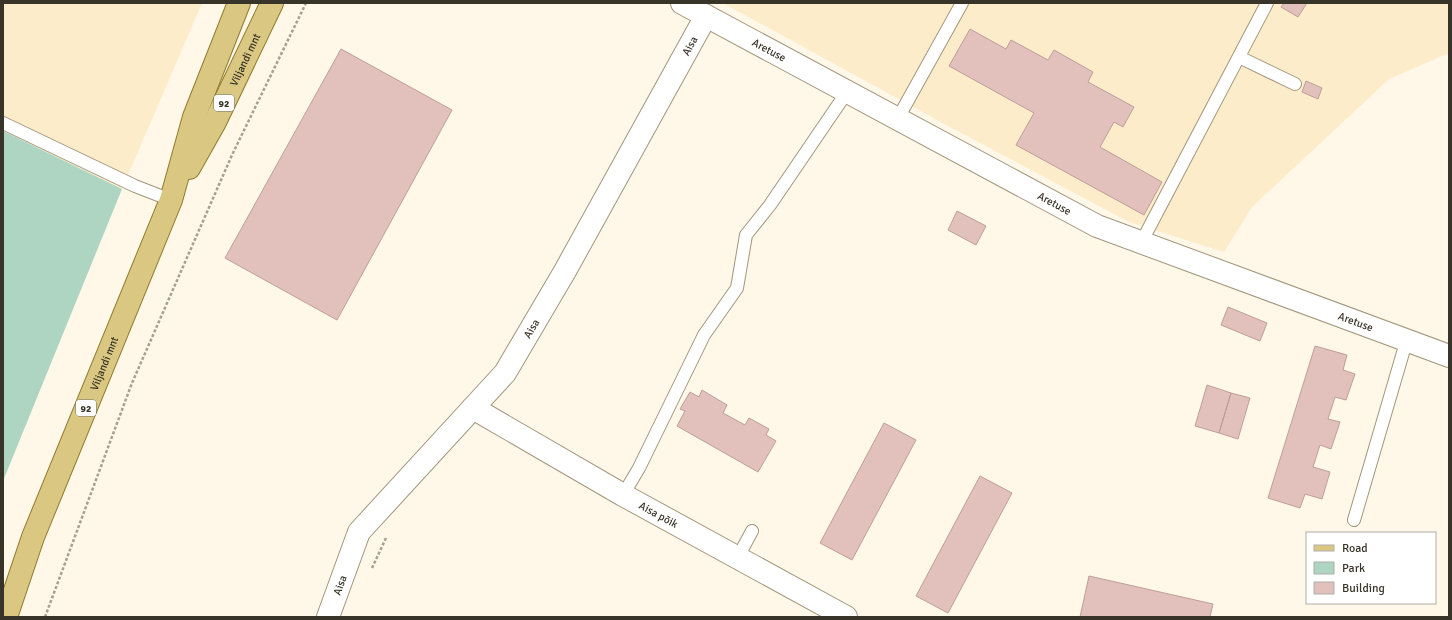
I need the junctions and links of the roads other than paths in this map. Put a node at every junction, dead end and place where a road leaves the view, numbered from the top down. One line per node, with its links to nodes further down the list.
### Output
1 (239, 3): 12 (main road, Viljandi mnt / 92)
2 (272, 3): 12 (main road, Viljandi mnt / 92)
3 (682, 3): 6 (street, Aretuse)
4 (962, 3): 10 (lane)
5 (1267, 3): 7 (lane)
6 (706, 16): 9 (street, Aretuse); 16 (street, Aisa)
7 (1239, 57): 8 (lane); 13 (lane)
8 (1295, 84)
9 (848, 92): 10 (street, Aretuse); 17 (lane)
10 (897, 120): 13 (street, Aretuse)
11 (3, 123): 12 (lane)
12 (171, 200): 22 (main road, Viljandi mnt / 92)
13 (1141, 243): 14 (street, Aretuse)
14 (1407, 339): 15 (street, Aretuse); 18 (lane)
15 (1449, 356)
16 (473, 408): 17 (street, Aisa põik); 23 (street, Aisa)
17 (623, 495): 20 (street, Aisa põik)
18 (1354, 520)
19 (752, 531): 20 (lane)
20 (738, 557): 21 (street, Aisa põik)
21 (813, 609): 24 (street, Aisa põik)
22 (6, 617)
23 (328, 617)
24 (846, 617)

